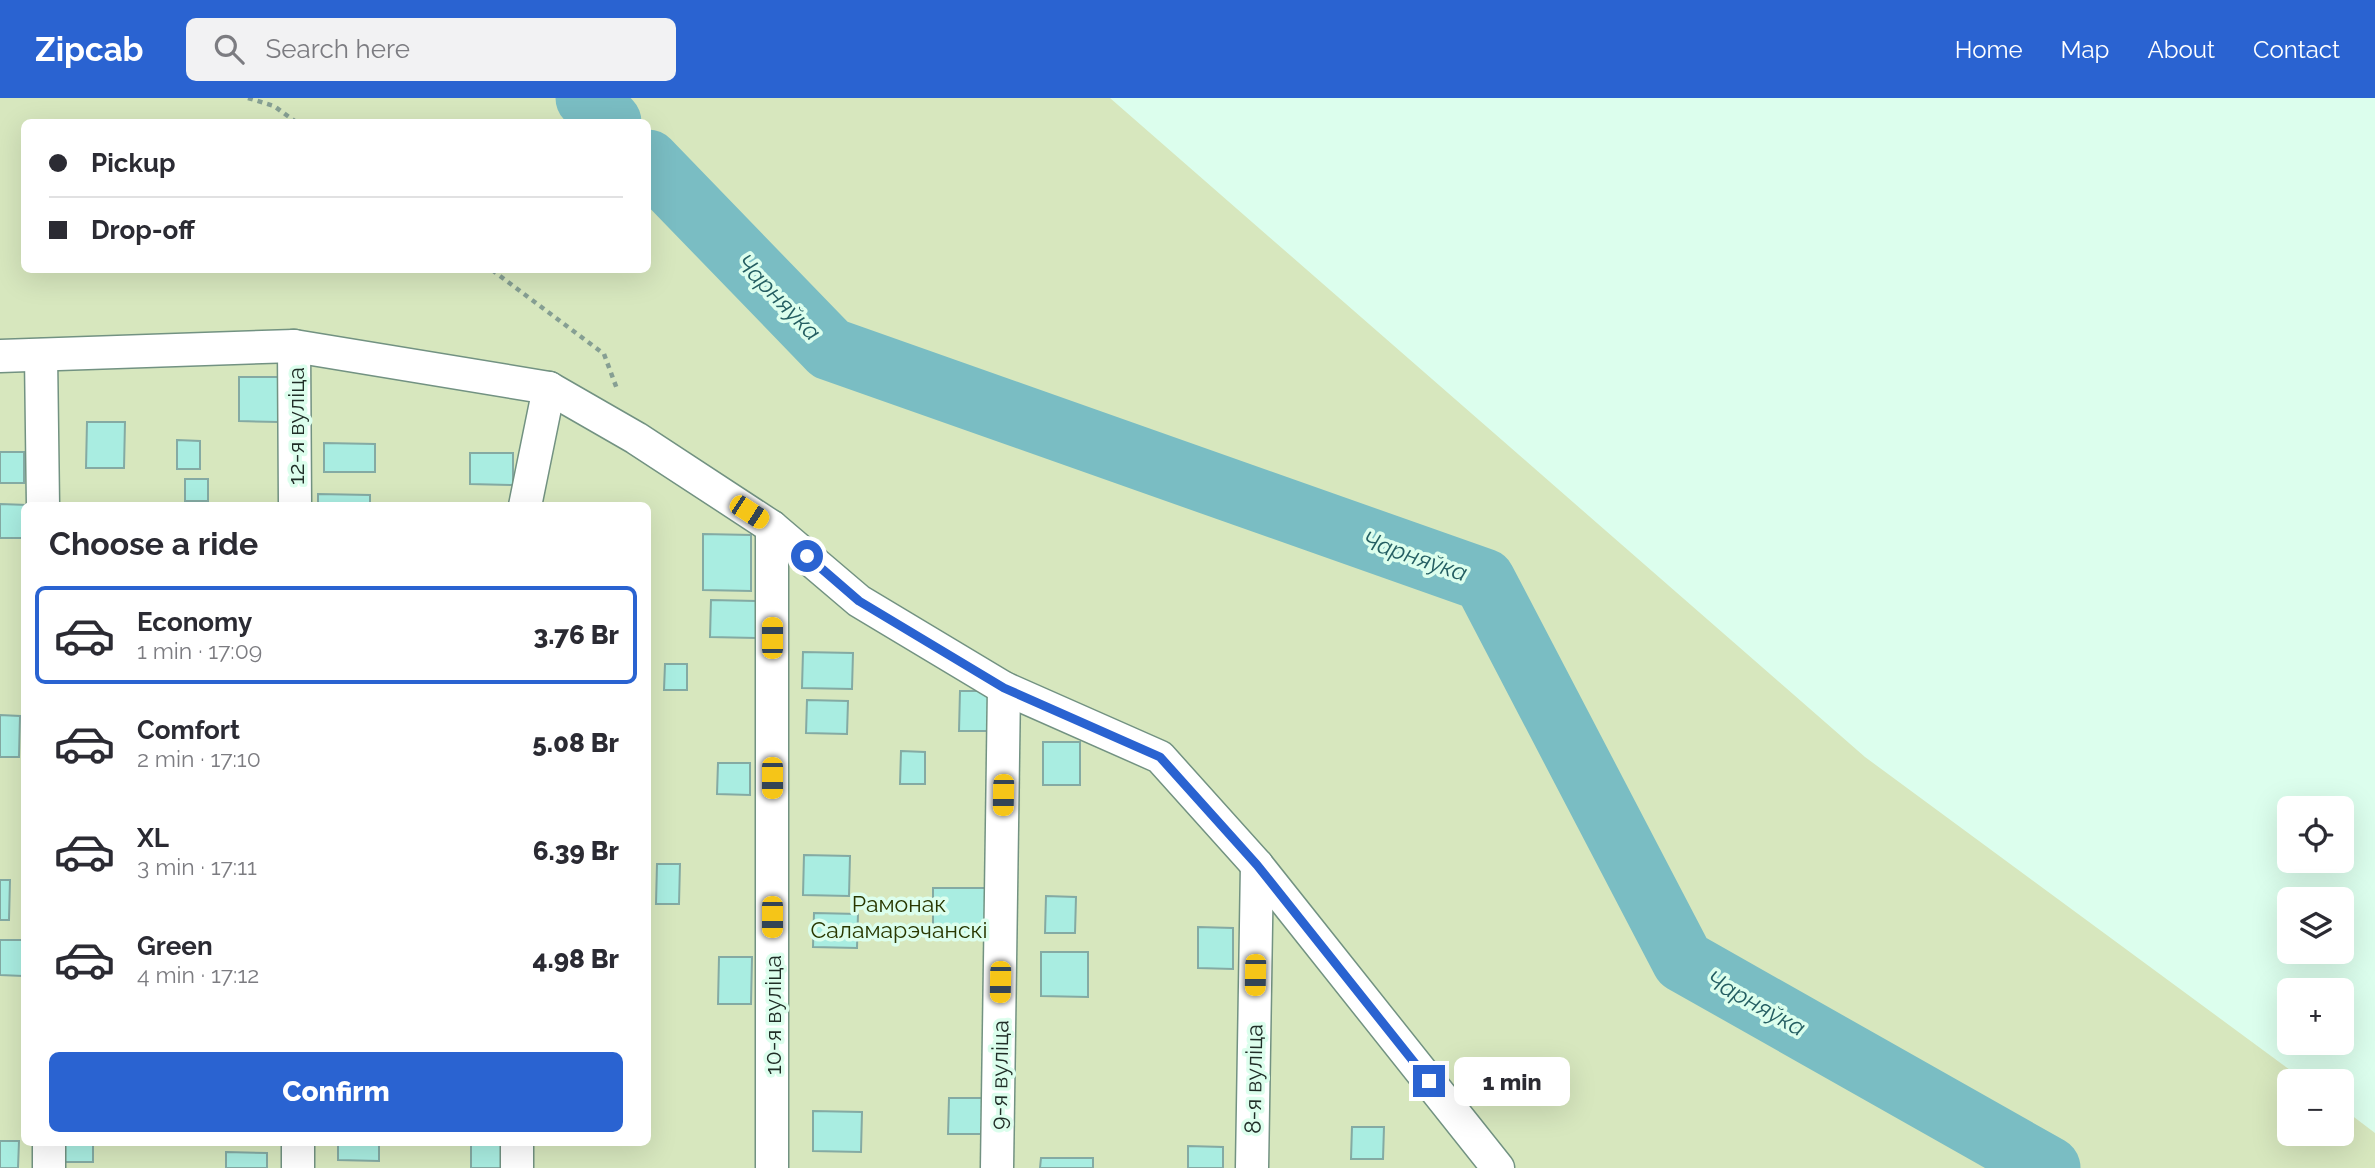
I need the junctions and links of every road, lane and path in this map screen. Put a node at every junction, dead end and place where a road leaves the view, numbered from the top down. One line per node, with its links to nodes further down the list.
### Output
1 (248, 98): 2 (path)
2 (292, 119)
3 (496, 273): 8 (path)
4 (294, 346): 5 (street); 7 (street); 10 (street, 12-я вуліца)
5 (41, 355): 6 (street); 9 (street)
6 (0, 356)
7 (549, 387): 8 (street); 11 (street)
8 (636, 438): 12 (street)
9 (43, 502)
10 (295, 502)
11 (526, 502)
12 (772, 527): 13 (street); 21 (street, 10-я вуліца)
13 (1004, 688): 14 (street); 22 (street, 9-я вуліца)
14 (1257, 865): 23 (street, 8-я вуліца); 24 (street)
15 (49, 1146): 18 (street)
16 (298, 1146): 19 (street)
17 (517, 1146): 20 (street)
18 (49, 1168)
19 (298, 1168)
20 (517, 1168)
21 (772, 1168)
22 (997, 1168)
23 (1252, 1168)
24 (1498, 1168)

